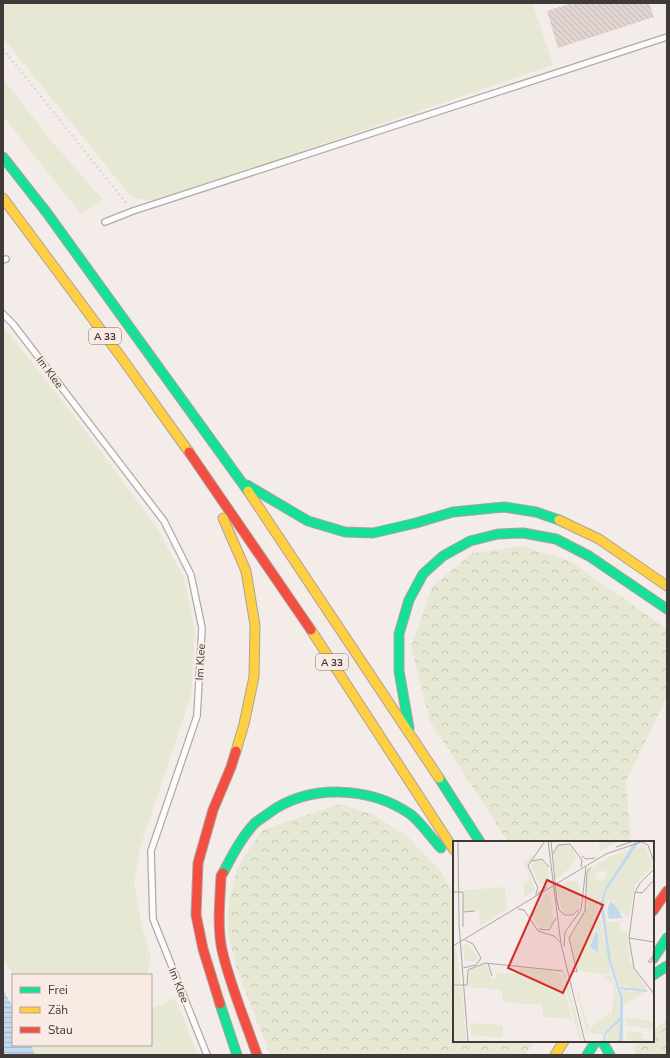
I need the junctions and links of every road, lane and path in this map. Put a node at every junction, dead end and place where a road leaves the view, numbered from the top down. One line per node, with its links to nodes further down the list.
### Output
1 (667, 37): 5 (lane)
2 (3, 49): 5 (path)
3 (3, 157): 9 (highway, A 33)
4 (3, 198): 8 (highway, A 33)
5 (132, 211): 6 (lane)
6 (105, 222)
7 (3, 314): 24 (lane, Im Klee)
8 (205, 475): 14 (highway, A 33); 25 (highway)
9 (242, 482): 10 (highway); 12 (highway, A 33)
10 (667, 586)
11 (667, 609): 12 (highway)
12 (411, 736): 13 (highway, A 33)
13 (479, 841)
14 (452, 854): 26 (highway)
15 (667, 890): 16 (highway)
16 (654, 910)
17 (667, 938): 18 (highway)
18 (654, 958)
19 (667, 966): 20 (highway)
20 (654, 974)
21 (595, 1042): 28 (highway)
22 (603, 1042): 29 (highway)
23 (568, 1043): 27 (highway)
24 (207, 1055)
25 (237, 1055)
26 (257, 1055)
27 (555, 1055)
28 (586, 1055)
29 (610, 1055)

